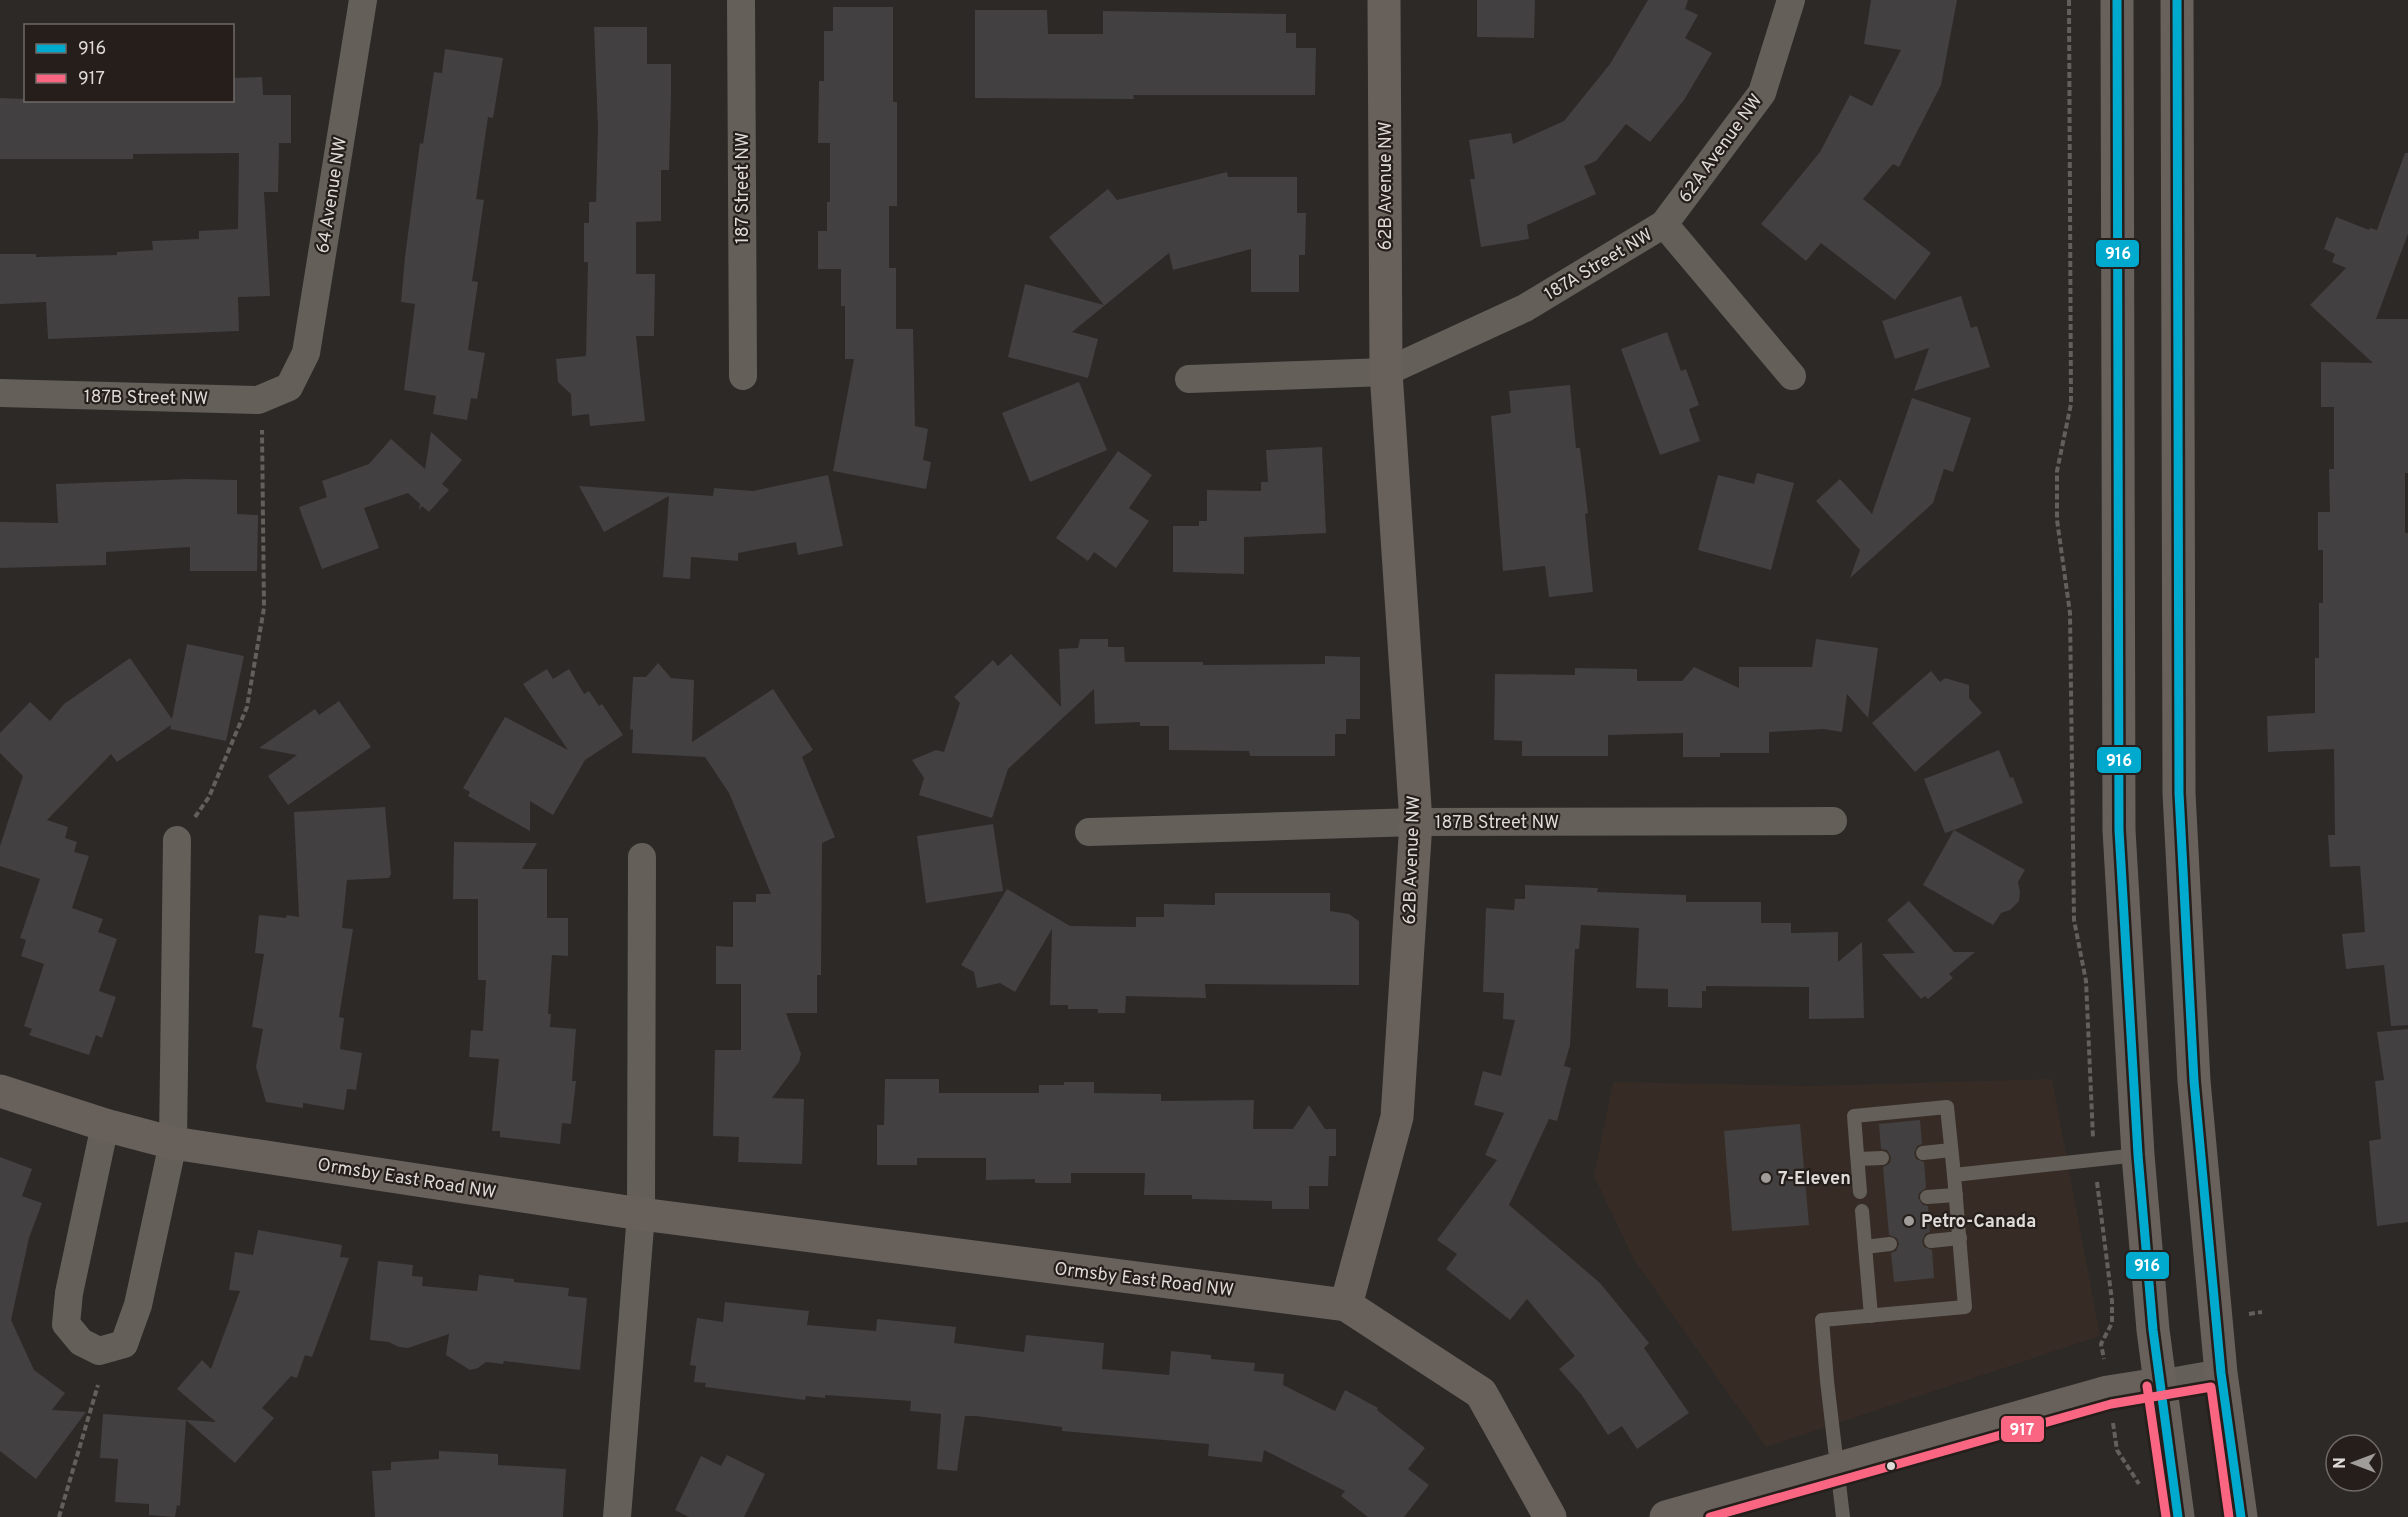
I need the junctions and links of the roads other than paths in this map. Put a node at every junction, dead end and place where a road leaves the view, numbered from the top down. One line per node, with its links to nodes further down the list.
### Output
1 (363, 0): 12 (street, 64 Avenue NW)
2 (741, 0): 9 (street, 187 Street NW)
3 (1384, 0): 8 (street, 62B Avenue NW)
4 (1791, 0): 7 (street, 62A Avenue NW)
5 (2118, 0): 24 (street)
6 (2177, 0): 39 (street)
7 (1664, 224): 8 (street, 187A Street NW); 10 (street, 187A Street NW)
8 (1386, 372): 11 (street); 15 (street, 62B Avenue NW)
9 (742, 376)
10 (1792, 376)
11 (1189, 379)
12 (289, 387): 13 (street, 187B Street NW)
13 (0, 393)
14 (1833, 821): 15 (street, 187B Street NW)
15 (1416, 822): 16 (street, 187B Street NW); 37 (street, 62B Avenue NW)
16 (1089, 832)
17 (177, 840): 21 (street)
18 (642, 857): 32 (street)
19 (0, 1091): 20 (street, Ormsby East Road NW)
20 (105, 1125): 21 (street, Ormsby East Road NW); 21 (street)
21 (173, 1143): 32 (street, Ormsby East Road NW)
22 (1952, 1150): 23 (lane); 26 (lane); 27 (lane)
23 (1923, 1153)
24 (2138, 1155): 27 (lane); 40 (street)
25 (1882, 1158): 26 (lane)
26 (1858, 1160): 28 (lane)
27 (1954, 1175): 29 (lane)
28 (1860, 1192)
29 (1956, 1195): 30 (lane); 33 (lane)
30 (1927, 1197)
31 (1862, 1211): 36 (lane)
32 (641, 1214): 37 (street, Ormsby East Road NW); 42 (street)
33 (1960, 1238): 34 (lane); 38 (lane)
34 (1931, 1241)
35 (1890, 1244): 36 (lane)
36 (1865, 1247): 38 (lane)
37 (1346, 1305): 43 (street, Ormsby East Road NW)
38 (1871, 1316): 41 (lane)
39 (2221, 1373): 40 (street); 47 (street)
40 (2159, 1384): 41 (street); 46 (street)
41 (1837, 1470): 44 (street); 45 (lane)
42 (617, 1517)
43 (1550, 1517)
44 (1666, 1517)
45 (1842, 1517)
46 (2178, 1517)
47 (2241, 1517)

